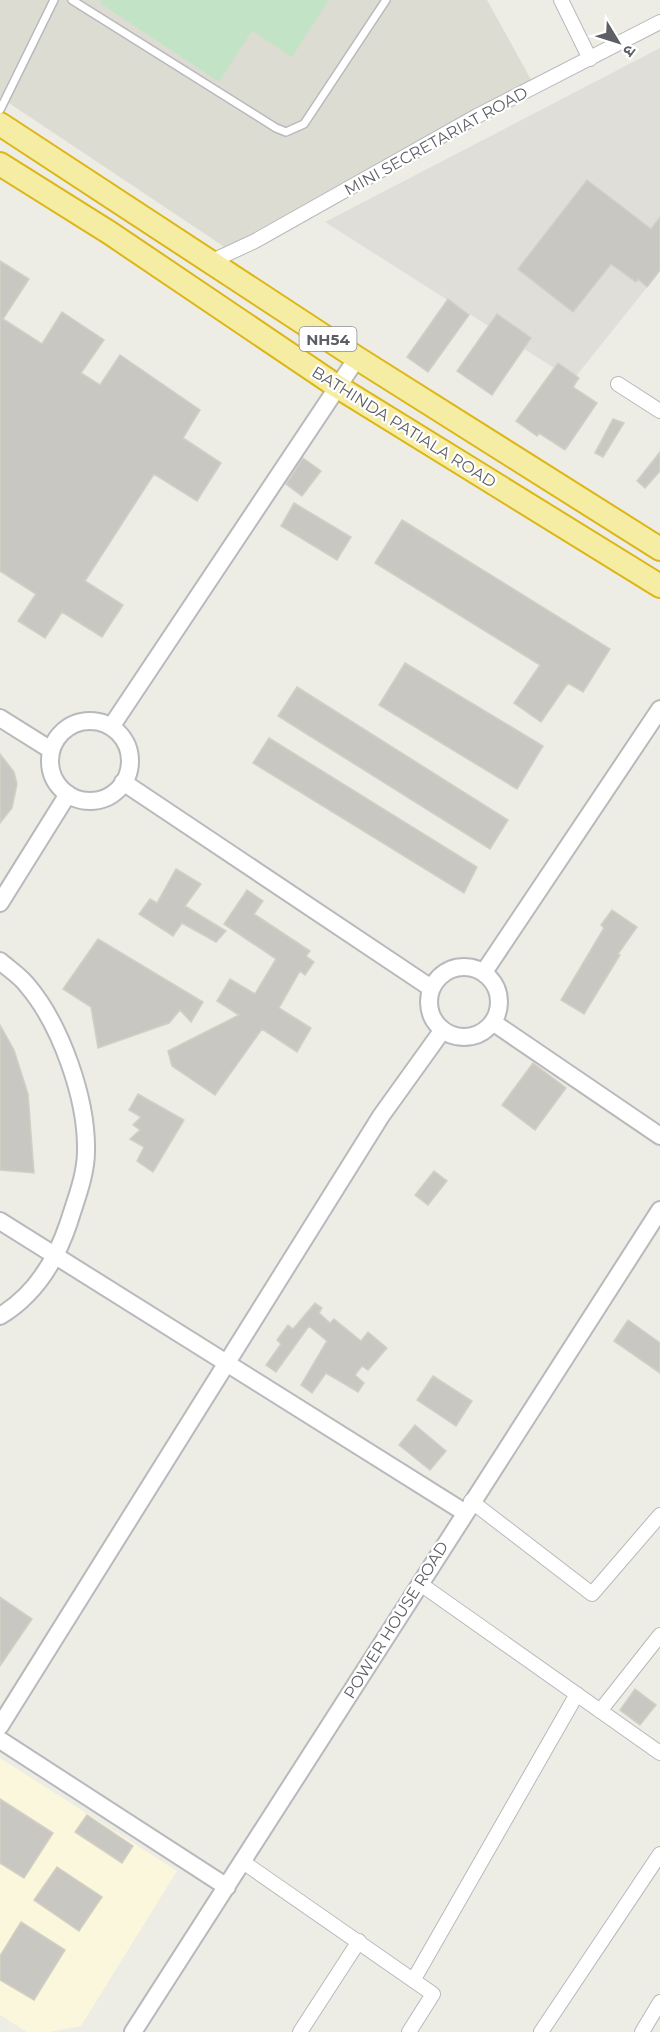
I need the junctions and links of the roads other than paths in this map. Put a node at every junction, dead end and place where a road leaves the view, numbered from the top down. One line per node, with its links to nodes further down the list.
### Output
1 (54, 0): 7 (lane)
2 (72, 0): 3 (lane)
3 (386, 0)
4 (561, 0): 6 (street)
5 (660, 22): 6 (street, MINI SECRETARIAT ROAD)
6 (590, 59): 10 (street, MINI SECRETARIAT ROAD)
7 (0, 110)
8 (0, 124): 10 (highway, NH54)
9 (0, 164): 13 (highway, BATHINDA PATIALA ROAD / NH54)
10 (212, 261): 11 (highway, NH54)
11 (357, 358): 13 (street); 15 (highway, NH54)
12 (618, 384): 14 (street)
13 (338, 387): 16 (highway, BATHINDA PATIALA ROAD / NH54); 19 (street)
14 (660, 411)
15 (660, 549)
16 (660, 586)
17 (660, 709): 25 (street)
18 (0, 718): 20 (street)
19 (111, 727): 20 (street); 21 (street)
20 (51, 750): 22 (street)
21 (123, 782): 22 (street); 26 (street)
22 (68, 794): 23 (street)
23 (0, 903)
24 (0, 961): 32 (street)
25 (484, 972): 26 (street); 27 (street)
26 (431, 988): 28 (street)
27 (494, 1023): 28 (street); 29 (street)
28 (442, 1031): 34 (street)
29 (660, 1136)
30 (660, 1210): 35 (street, POWER HOUSE ROAD)
31 (0, 1221): 32 (street)
32 (54, 1255): 33 (street); 34 (street)
33 (0, 1316)
34 (227, 1365): 35 (street); 41 (street)
35 (468, 1507): 36 (street); 37 (street, POWER HOUSE ROAD)
36 (660, 1515)
37 (419, 1583): 39 (street); 45 (street, POWER HOUSE ROAD)
38 (660, 1635): 40 (street)
39 (578, 1694): 40 (street); 48 (street)
40 (600, 1711): 43 (street)
41 (0, 1726)
42 (0, 1740): 46 (street)
43 (660, 1753)
44 (660, 1854): 53 (street)
45 (243, 1862): 46 (street, POWER HOUSE ROAD); 47 (street)
46 (227, 1887): 50 (street, POWER HOUSE ROAD)
47 (359, 1941): 48 (street); 51 (street)
48 (414, 1979): 52 (street)
49 (660, 2002): 54 (street)
50 (133, 2032)
51 (300, 2032)
52 (409, 2032)
53 (541, 2032)
54 (642, 2032)

